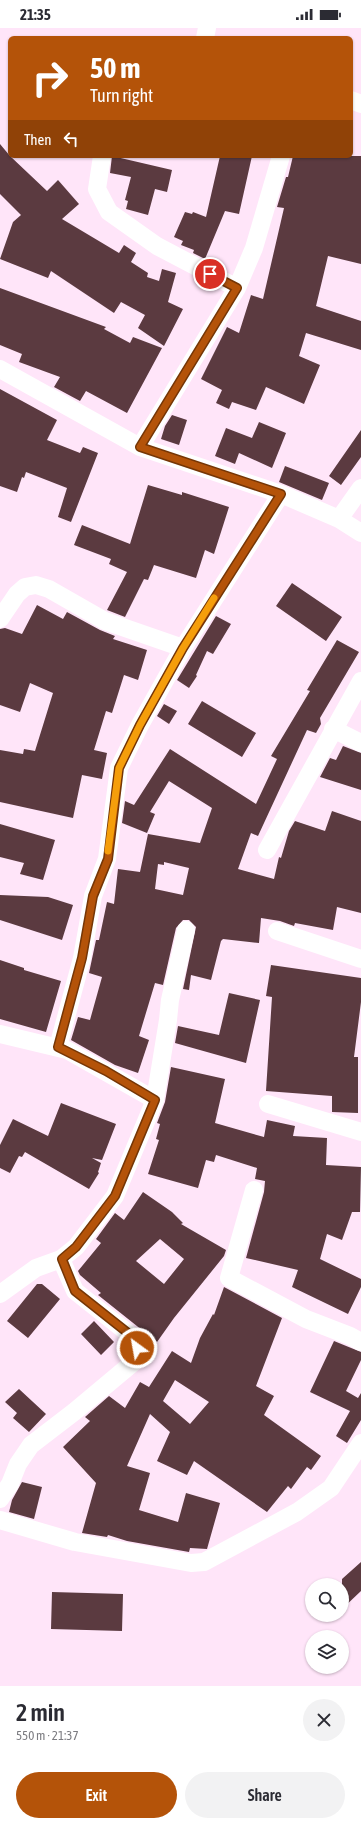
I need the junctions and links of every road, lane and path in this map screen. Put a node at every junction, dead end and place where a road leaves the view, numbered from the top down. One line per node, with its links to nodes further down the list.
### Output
1 (102, 158): 3 (street)
2 (280, 158): 3 (street)
3 (237, 288): 5 (street)
4 (0, 369): 5 (street)
5 (140, 447): 7 (street)
6 (361, 488): 8 (street)
7 (281, 494): 8 (street); 11 (street)
8 (339, 519): 9 (street)
9 (361, 533)
10 (0, 619): 11 (street)
11 (183, 648): 20 (street)
12 (361, 681): 13 (street)
13 (333, 729): 14 (street); 15 (street)
14 (361, 743)
15 (267, 850)
16 (186, 930): 21 (street)
17 (277, 931): 18 (street)
18 (361, 959)
19 (0, 1034): 20 (street)
20 (58, 1047): 21 (street)
21 (155, 1100): 25 (street)
22 (268, 1104): 23 (street)
23 (361, 1132)
24 (254, 1190): 27 (street)
25 (62, 1259): 26 (street); 29 (street)
26 (0, 1294)
27 (361, 1342)
28 (361, 1443): 30 (street)
29 (0, 1499)
30 (0, 1520)

